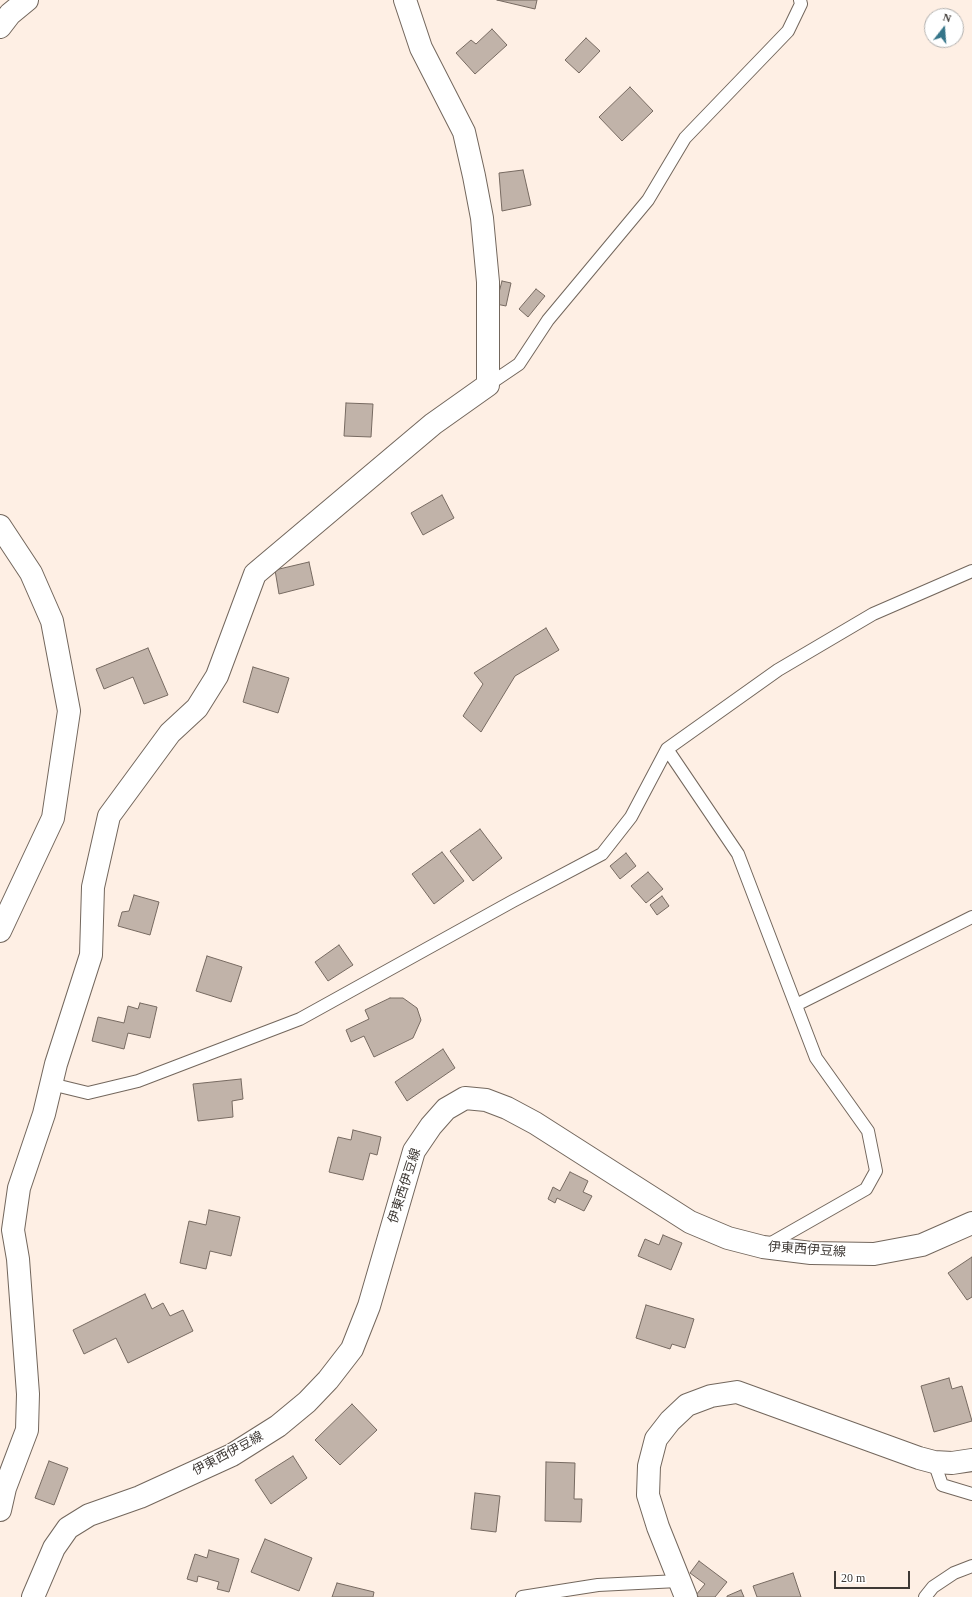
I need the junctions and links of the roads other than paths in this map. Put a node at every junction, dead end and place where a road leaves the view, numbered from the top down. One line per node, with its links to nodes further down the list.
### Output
1 (27, 0): 4 (street)
2 (405, 0): 5 (street)
3 (800, 0): 5 (lane)
4 (0, 27)
5 (488, 385): 12 (street)
6 (0, 526): 10 (street)
7 (972, 571): 8 (lane)
8 (667, 749): 11 (lane); 12 (lane)
9 (972, 917): 11 (lane)
10 (0, 931)
11 (796, 1005): 14 (lane)
12 (51, 1084): 18 (street)
13 (972, 1223): 14 (street, 伊東西伊豆線)
14 (763, 1248): 21 (street, 伊東西伊豆線)
15 (972, 1460): 16 (street)
16 (934, 1462): 17 (lane); 20 (street)
17 (972, 1494)
18 (0, 1510)
19 (972, 1566): 23 (lane)
20 (682, 1589): 22 (lane)
21 (33, 1597)
22 (522, 1597)
23 (925, 1597)

